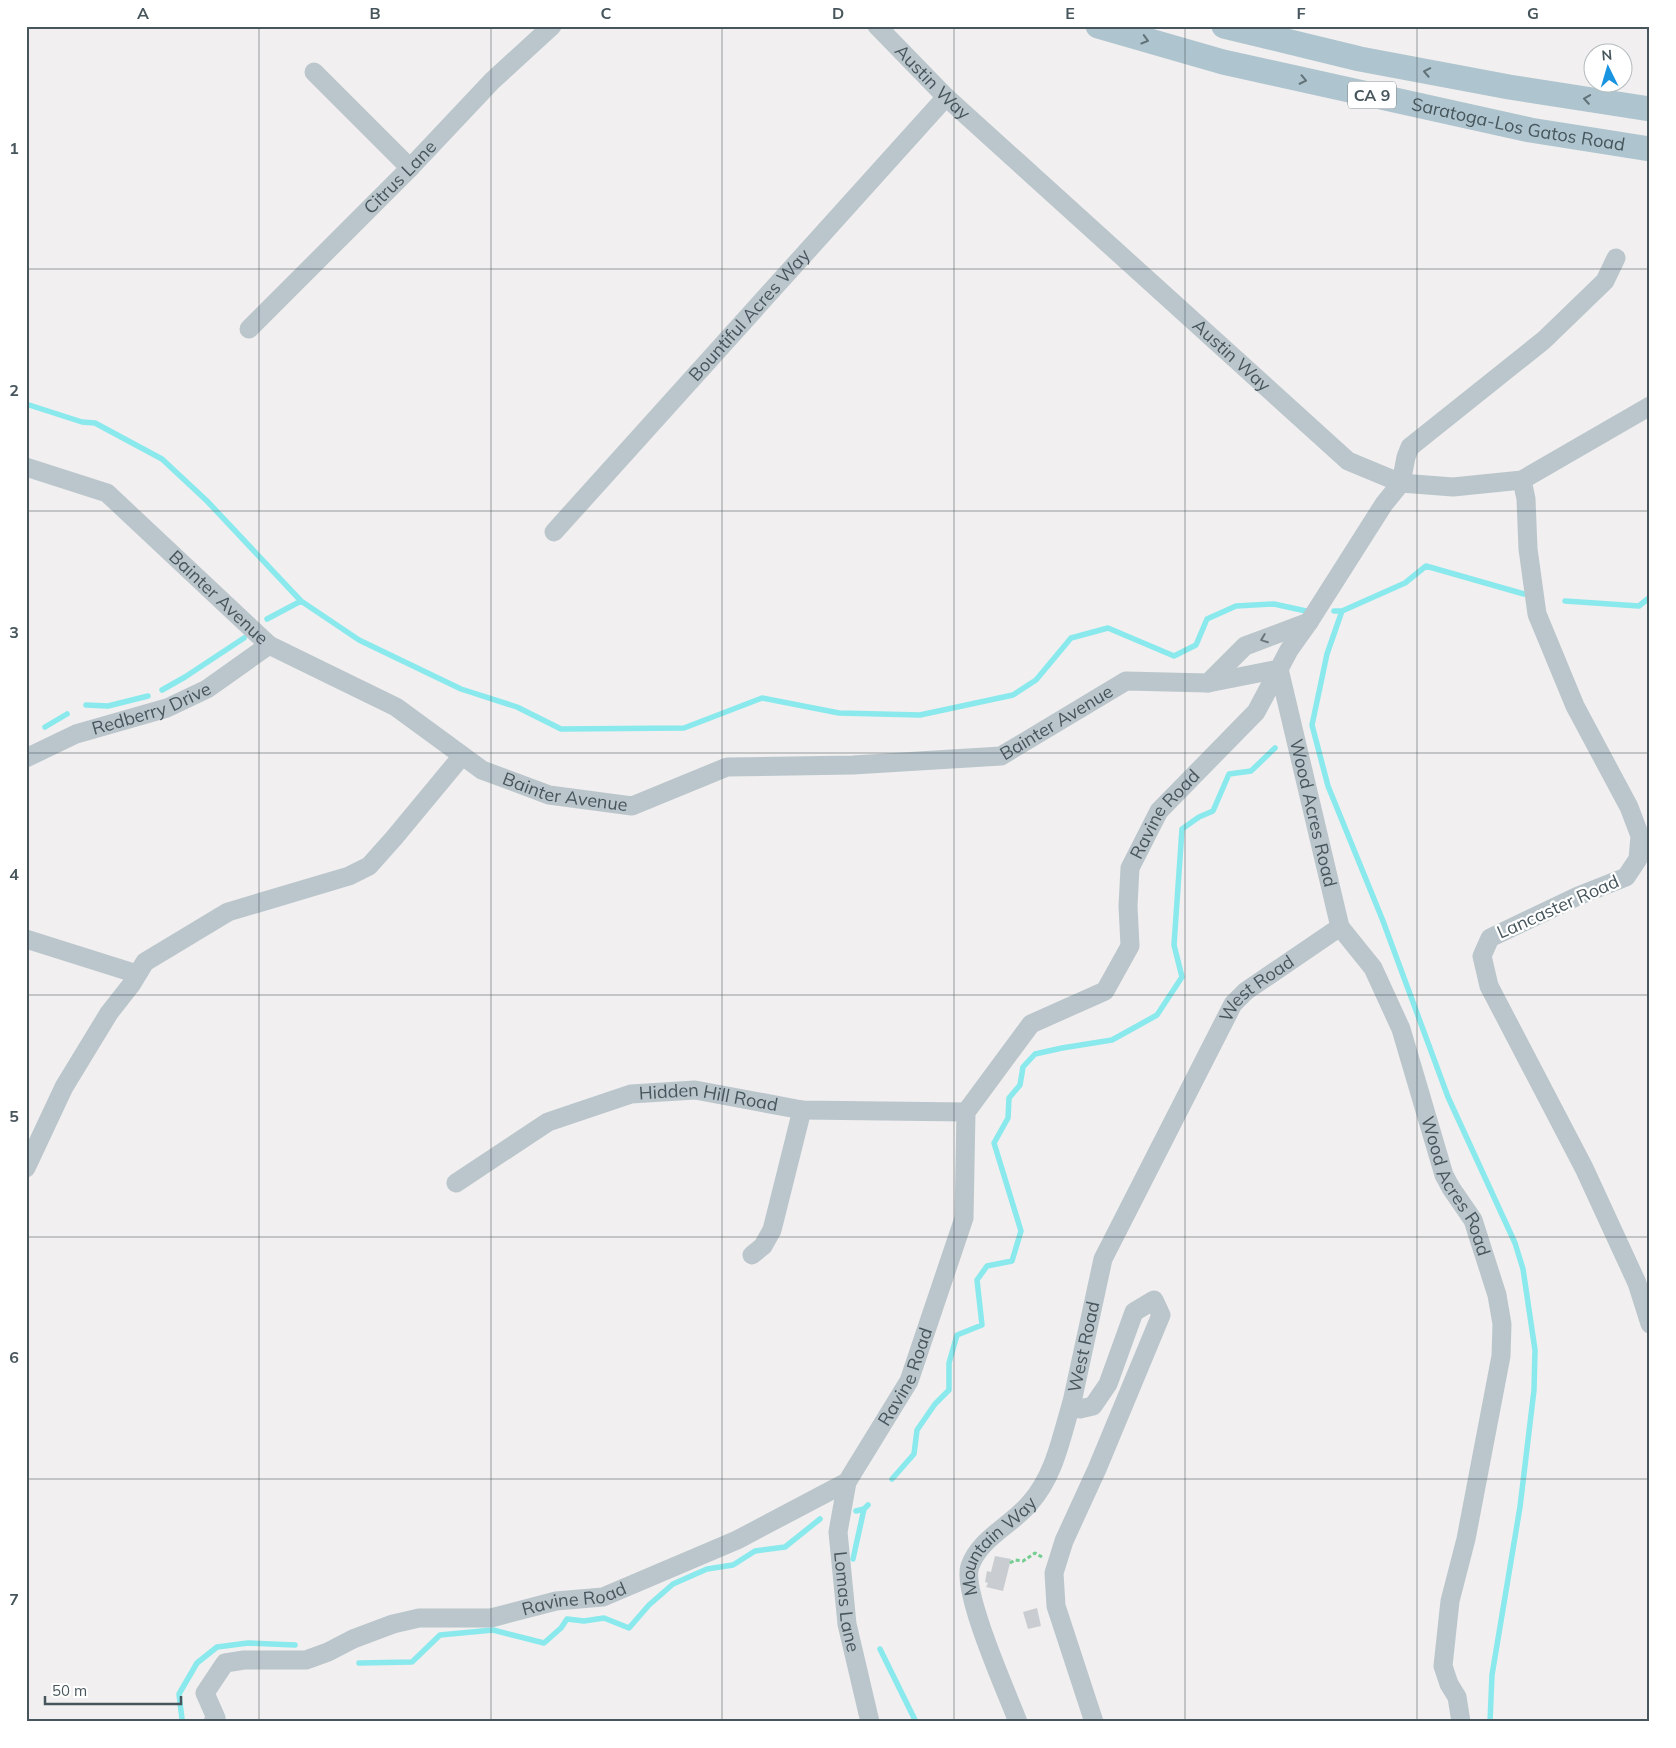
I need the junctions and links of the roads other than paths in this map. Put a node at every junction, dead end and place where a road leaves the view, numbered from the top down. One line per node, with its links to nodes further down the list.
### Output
1 (552, 26): 9 (street, Citrus Lane)
2 (877, 26): 6 (street, Austin Way)
3 (1098, 26): 8 (main road, Saratoga-Los Gatos Road / CA 9, one-way to 8)
4 (1224, 26): 7 (main road, Saratoga-Los Gatos Road / CA 9, one-way to 4)
5 (314, 72): 9 (street)
6 (946, 97): 15 (street, Austin Way); 16 (street, Bountiful Acres Way)
7 (1650, 109)
8 (1650, 149)
9 (410, 168): 11 (street, Citrus Lane)
10 (1616, 258): 15 (street)
11 (249, 329)
12 (1650, 406): 14 (street, Austin Way)
13 (26, 467): 18 (street, Bainter Avenue)
14 (1522, 480): 15 (street, Austin Way); 23 (street, Lancaster Road)
15 (1401, 482): 17 (street)
16 (554, 532)
17 (1309, 622): 19 (street); 20 (street, one-way to 20)
18 (269, 645): 21 (street, Bainter Avenue); 22 (street, Redberry Drive)
19 (1279, 668): 20 (street, Bainter Avenue); 24 (street, Wood Acres Road); 28 (street, Ravine Road)
20 (1208, 683): 21 (street, Bainter Avenue)
21 (462, 756): 26 (street)
22 (26, 758)
23 (1644, 855): 32 (street, Lancaster Road)
24 (1340, 927): 33 (street, West Road); 39 (street, Wood Acres Road)
25 (26, 939): 26 (street)
26 (137, 974): 29 (street)
27 (802, 1110): 28 (street, Hidden Hill Road); 30 (street, Hidden Hill Road); 31 (street)
28 (966, 1112): 34 (street, Ravine Road)
29 (26, 1168)
30 (464, 1178)
31 (752, 1256)
32 (1650, 1324)
33 (1072, 1402): 37 (street, Mountain Way); 38 (street, West Road)
34 (846, 1482): 35 (street, Ravine Road); 36 (street, Lomas Lane)
35 (213, 1722)
36 (870, 1722)
37 (1018, 1722)
38 (1094, 1722)
39 (1461, 1722)

